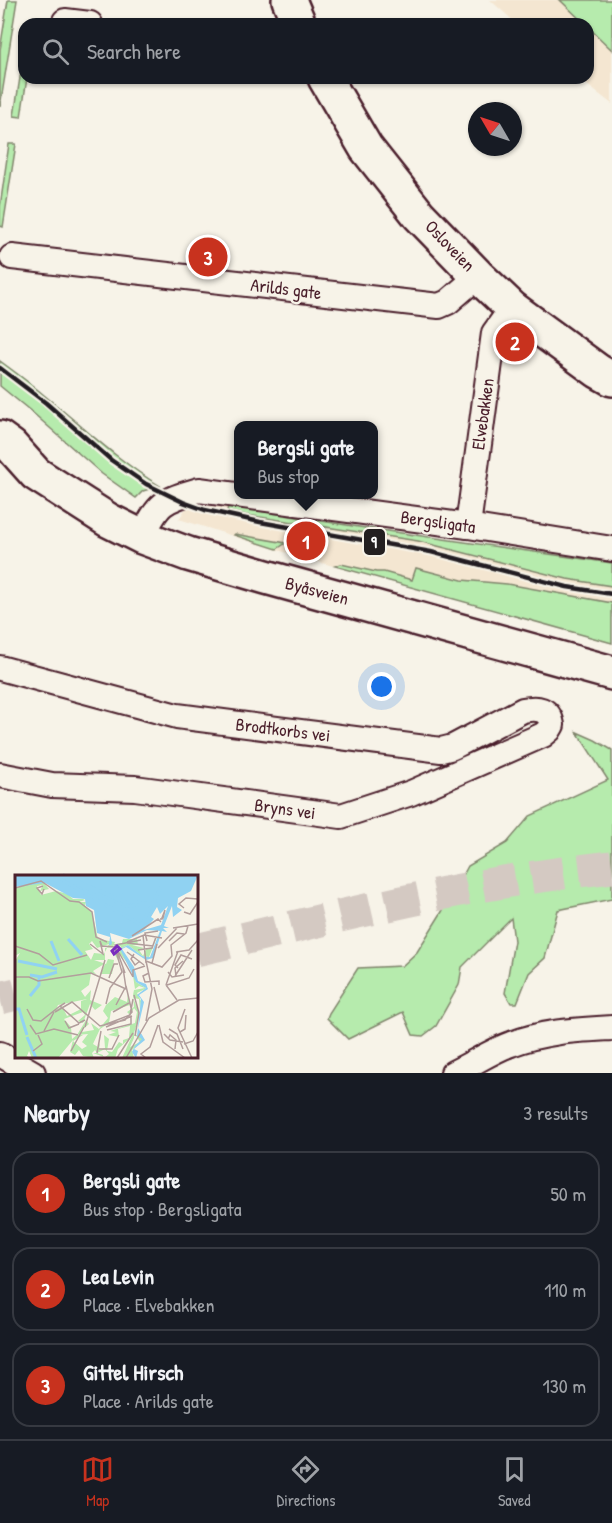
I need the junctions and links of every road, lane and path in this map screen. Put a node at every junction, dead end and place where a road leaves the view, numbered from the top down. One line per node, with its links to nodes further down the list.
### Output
1 (289, 0): 2 (main road)
2 (296, 18)
3 (329, 84): 5 (main road, Osloveien)
4 (12, 257): 5 (street, Arilds gate)
5 (478, 276): 6 (main road, Osloveien)
6 (512, 308): 7 (main road, Osloveien); 13 (street, Elvebakken)
7 (612, 379)
8 (0, 438): 10 (main road, Byåsveien)
9 (0, 465): 10 (main road, Byåsveien)
10 (36, 474): 14 (main road, Byåsveien)
11 (234, 495): 14 (street, Bergsligata)
12 (266, 499): 13 (street, Bergsligata)
13 (468, 526): 15 (street, Bergsligata)
14 (142, 537): 17 (main road, Byåsveien)
15 (612, 549)
16 (0, 668): 18 (street, Brodtkorbs vei)
17 (612, 673)
18 (552, 725): 19 (street, Bryns vei)
19 (0, 775)
20 (612, 1028): 23 (street)
21 (0, 1054): 22 (street)
22 (33, 1073)
23 (453, 1073)

